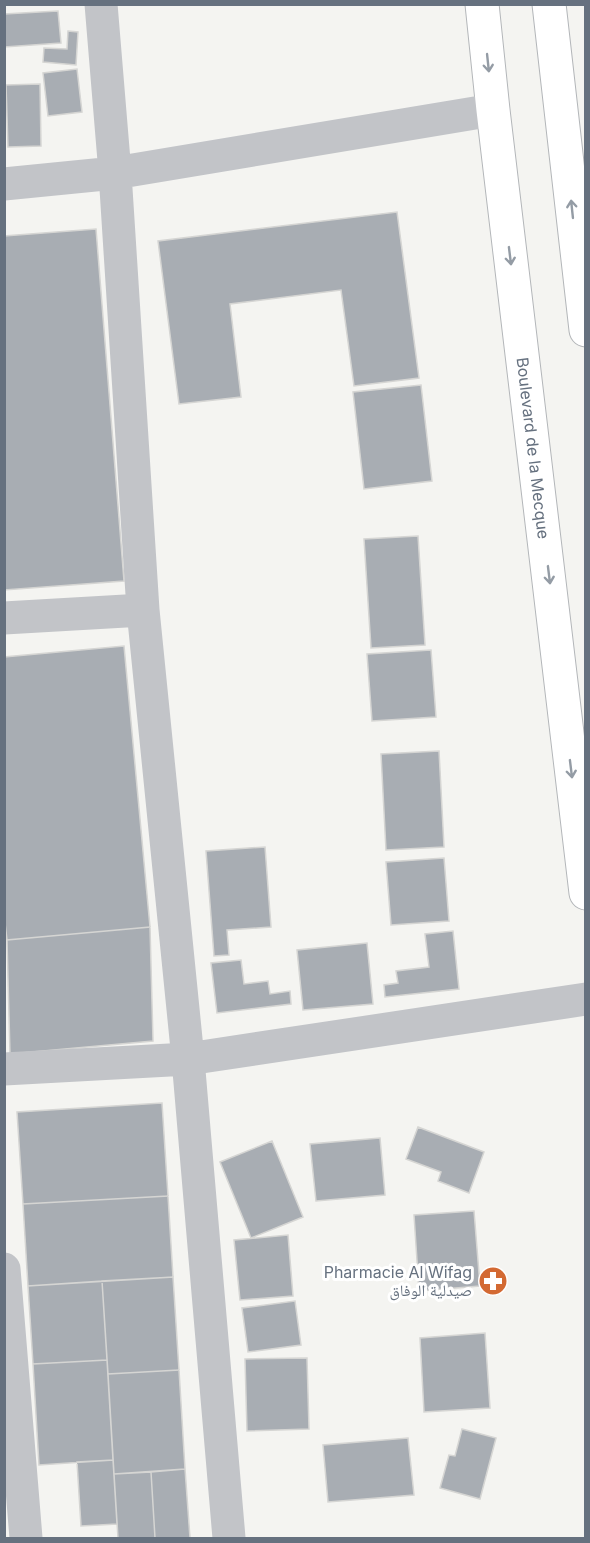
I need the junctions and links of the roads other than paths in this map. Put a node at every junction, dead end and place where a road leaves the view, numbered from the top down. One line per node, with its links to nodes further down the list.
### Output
1 (101, 4): 5 (street)
2 (482, 4): 4 (main road, Boulevard de la Mecque, one-way to 4)
3 (549, 4): 7 (main road, one-way to 3)
4 (493, 110): 5 (street); 10 (main road, Boulevard de la Mecque, one-way to 10)
5 (116, 173): 6 (street); 8 (street)
6 (4, 184)
7 (585, 330)
8 (143, 610): 9 (street); 12 (street)
9 (4, 618)
10 (585, 893)
11 (585, 999): 12 (street)
12 (188, 1059): 13 (street); 16 (street)
13 (4, 1069)
14 (4, 1269): 15 (street)
15 (26, 1539)
16 (229, 1539)

